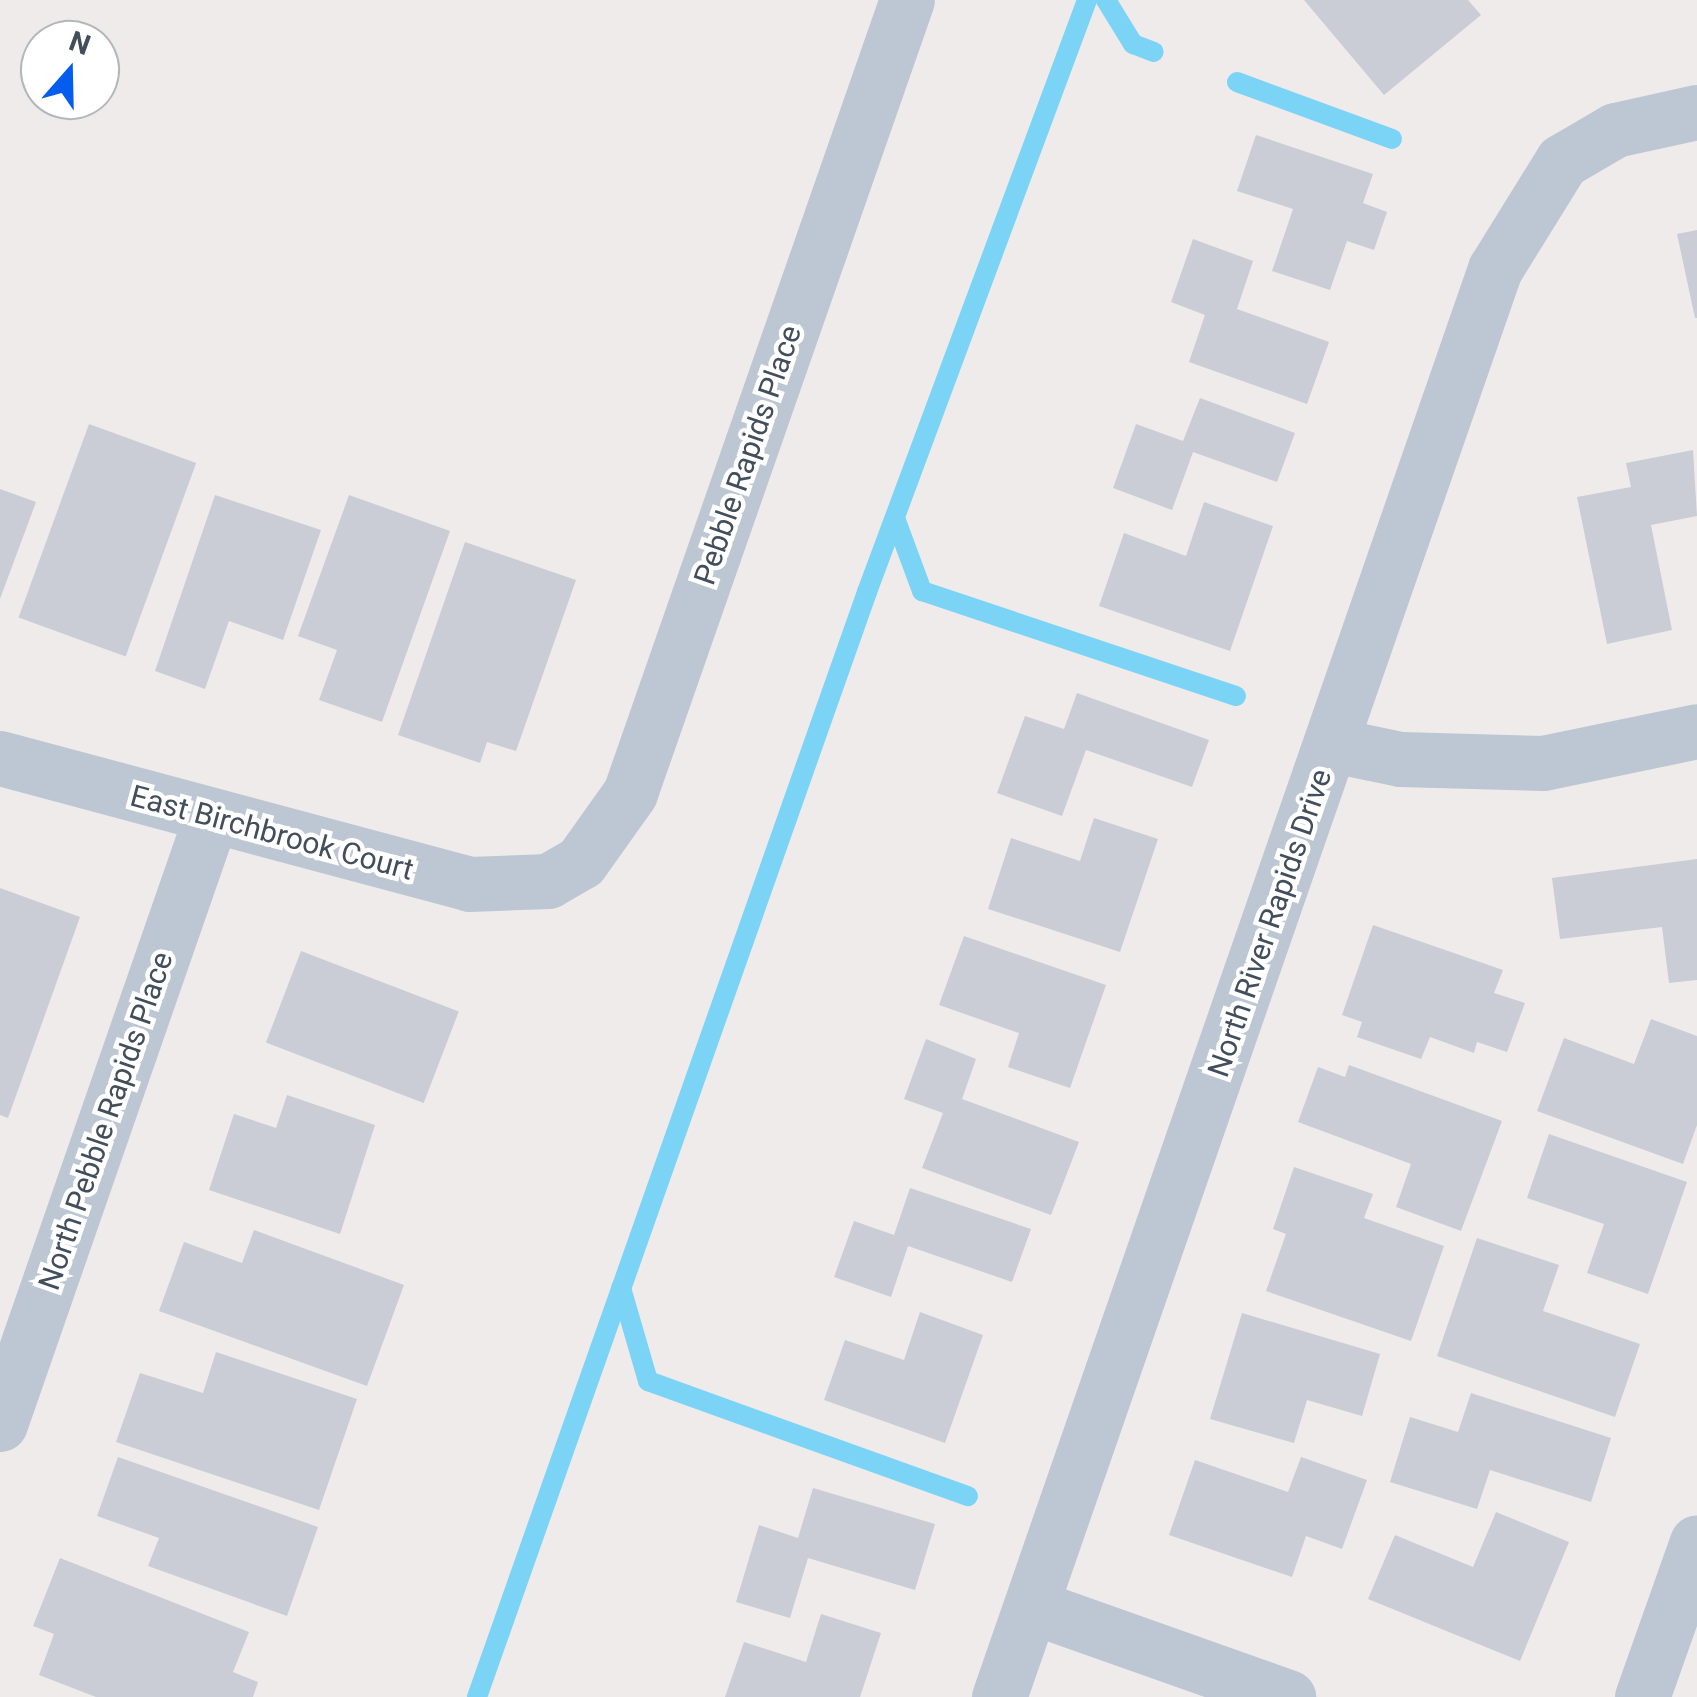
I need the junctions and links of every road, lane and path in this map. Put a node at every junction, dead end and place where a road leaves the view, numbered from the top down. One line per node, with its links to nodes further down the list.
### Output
1 (907, 0): 7 (street, Pebble Rapids Place)
2 (1697, 112): 4 (street, North River Rapids Drive)
3 (1697, 732): 4 (street)
4 (1333, 745): 10 (street, North River Rapids Drive)
5 (0, 758): 6 (street, East Birchbrook Court)
6 (211, 817): 7 (street, East Birchbrook Court); 8 (street, North Pebble Rapids Place)
7 (548, 881)
8 (0, 1424)
9 (1697, 1542): 13 (street)
10 (1031, 1606): 11 (street, North River Rapids Drive); 12 (street)
11 (1000, 1697)
12 (1288, 1697)
13 (1642, 1697)

